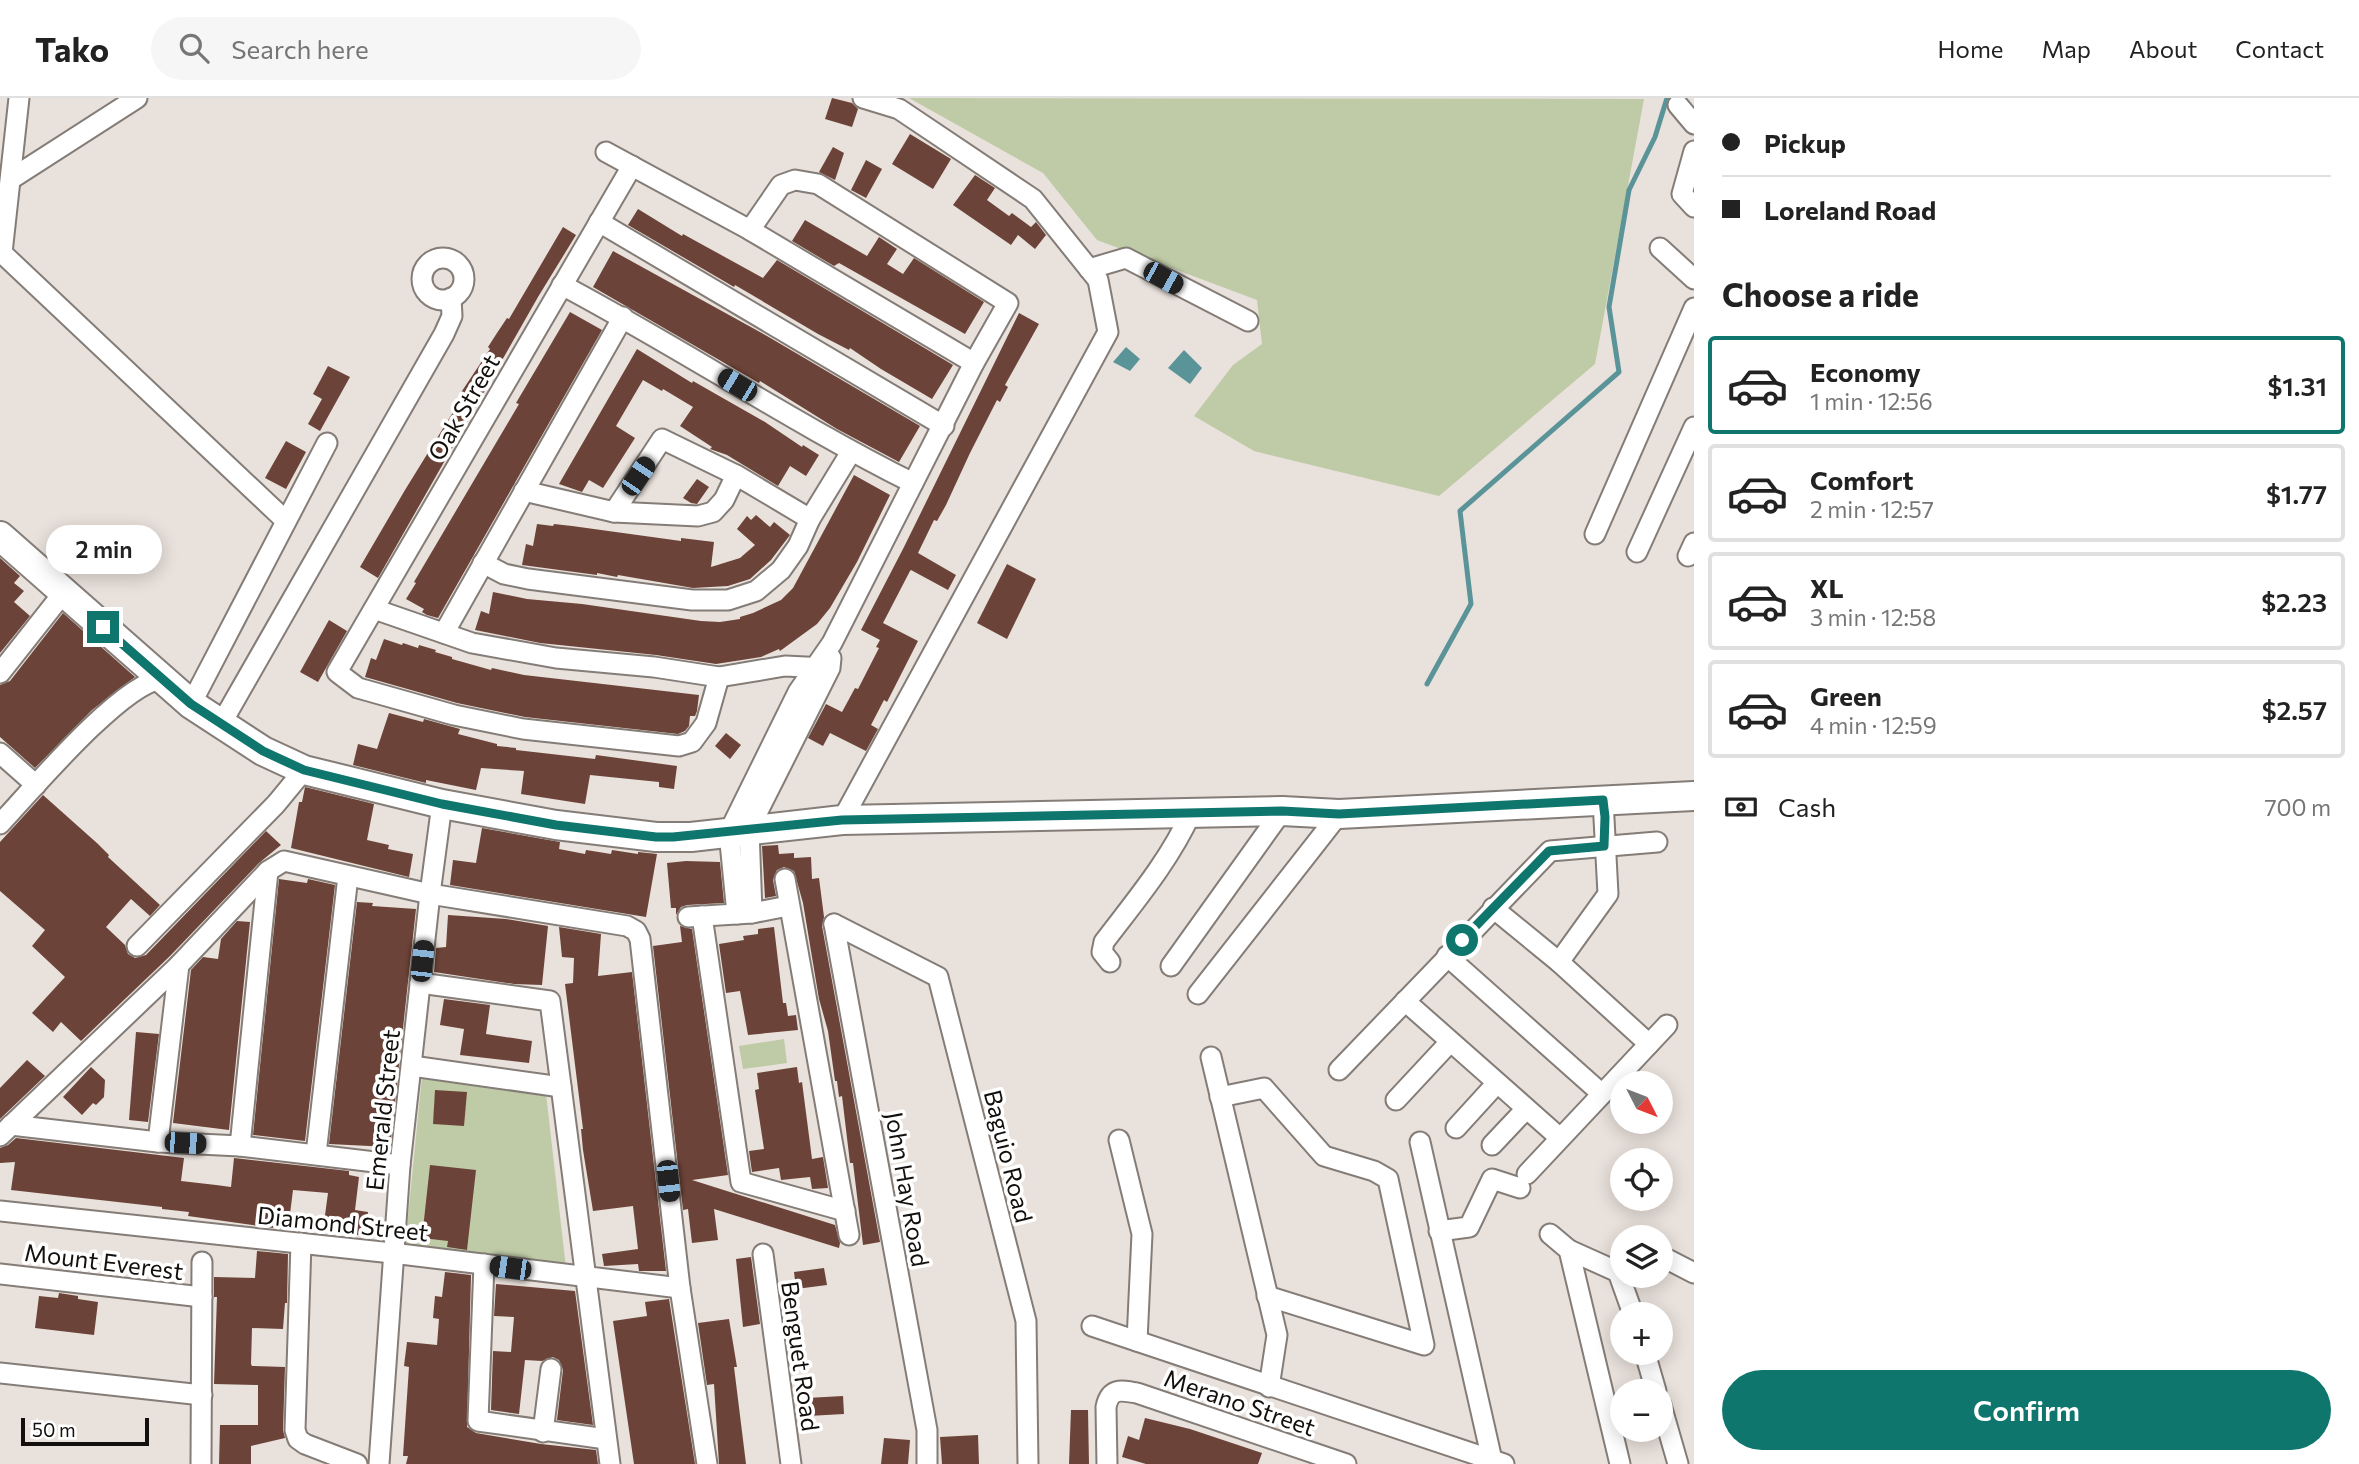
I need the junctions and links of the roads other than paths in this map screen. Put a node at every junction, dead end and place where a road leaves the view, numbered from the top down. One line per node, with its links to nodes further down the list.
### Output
1 (137, 98): 9 (street)
2 (863, 98): 14 (street)
3 (24, 101): 9 (street)
4 (1678, 105): 5 (street)
5 (1694, 124)
6 (1694, 151): 10 (street)
7 (606, 152): 8 (street)
8 (632, 166): 11 (street, Oak Street); 12 (street)
9 (11, 179): 31 (street)
10 (1694, 207)
11 (599, 222): 16 (street, Oak Street); 22 (street)
12 (750, 230): 21 (street); 21 (street)
13 (1660, 248): 15 (street)
14 (1089, 269): 20 (street); 54 (street)
15 (1694, 279)
16 (562, 285): 19 (street); 37 (street, Oak Street)
17 (451, 298): 44 (street)
18 (1694, 308): 32 (street)
19 (623, 317): 25 (street); 28 (street)
20 (1248, 321)
21 (974, 363): 22 (street)
22 (944, 426): 27 (street)
23 (1694, 427): 34 (street)
24 (327, 443): 31 (street)
25 (851, 452): 27 (street); 30 (street)
26 (736, 475): 29 (street); 29 (street); 30 (street)
27 (913, 483): 39 (street)
28 (524, 491): 29 (street); 35 (street)
29 (614, 512)
30 (810, 519): 35 (street)
31 (286, 521): 43 (street)
32 (1595, 534)
33 (0, 536): 36 (street)
34 (1637, 552)
35 (483, 564): 38 (street)
36 (64, 593): 40 (street); 42 (street)
37 (374, 609): 38 (street); 41 (street, Oak Street)
38 (444, 633): 41 (street)
39 (823, 668): 41 (street); 56 (street)
40 (0, 673)
41 (719, 677)
42 (161, 679): 43 (street); 47 (street)
43 (191, 704): 44 (street)
44 (220, 724): 46 (street)
45 (0, 753): 47 (street)
46 (304, 770): 50 (street); 67 (street)
47 (36, 785): 55 (street)
48 (1694, 796): 49 (street)
49 (1603, 800): 53 (street); 58 (street)
50 (442, 804): 56 (street); 62 (street, Emerald Street)
51 (1282, 811): 52 (street); 53 (street); 72 (street)
52 (1191, 813): 54 (street); 69 (street)
53 (1339, 814): 74 (street)
54 (842, 820): 56 (street)
55 (0, 824)
56 (739, 830): 65 (street)
57 (1657, 842): 58 (street)
58 (1604, 846): 64 (street); 70 (street)
59 (268, 871): 60 (street); 71 (street); 95 (street)
60 (348, 876): 62 (street); 96 (street)
61 (785, 879): 63 (street)
62 (430, 894): 73 (street, Emerald Street); 113 (street)
63 (788, 906): 65 (street); 99 (street)
64 (1493, 908): 68 (street); 70 (street)
65 (744, 914): 99 (street)
66 (834, 924): 134 (street, John Hay Road); 135 (street, Baguio Road)
67 (137, 946)
68 (1447, 956): 75 (street); 84 (street)
69 (1110, 962)
70 (1559, 962): 78 (street)
71 (179, 965): 89 (street); 92 (street)
72 (1171, 966)
73 (420, 983): 80 (street, Emerald Street); 83 (street)
74 (1198, 993)
75 (1405, 1001): 77 (street); 81 (street)
76 (1667, 1025): 78 (street)
77 (1450, 1042): 82 (street); 86 (street)
78 (1648, 1044): 84 (street)
79 (1211, 1057): 85 (street)
80 (412, 1066): 83 (street); 97 (street, Emerald Street)
81 (1339, 1070)
82 (1497, 1083): 87 (street); 88 (street)
83 (561, 1087): 112 (street)
84 (1602, 1094): 90 (street)
85 (1220, 1097): 114 (street); 114 (street)
86 (1396, 1100)
87 (1526, 1109): 90 (street); 94 (street)
88 (1456, 1128)
89 (5, 1130): 92 (street)
90 (1560, 1138): 100 (street)
91 (1119, 1140): 118 (street)
92 (158, 1142): 95 (street)
93 (1420, 1142): 100 (street)
94 (1492, 1145)
95 (240, 1146): 96 (street)
96 (316, 1154): 97 (street)
97 (400, 1165): 105 (street, Emerald Street)
98 (0, 1211): 103 (street, Diamond Street)
99 (845, 1211): 102 (street)
100 (1439, 1231): 126 (street)
101 (1550, 1234): 104 (street)
102 (849, 1235)
103 (300, 1243): 105 (street, Diamond Street); 129 (street)
104 (1569, 1250): 116 (street); 137 (street)
105 (393, 1253): 109 (street, Diamond Street); 130 (street, Emerald Street)
106 (763, 1254): 133 (street, Benguet Road)
107 (202, 1262): 115 (street)
108 (1673, 1262): 110 (street)
109 (485, 1264): 112 (street, Diamond Street); 123 (street)
110 (1694, 1273)
111 (0, 1274): 115 (street, Mount Everest)
112 (586, 1278): 113 (street, Diamond Street); 124 (street)
113 (680, 1288): 132 (street)
114 (1267, 1296): 121 (street)
115 (202, 1297): 122 (street)
116 (1629, 1302)
117 (1092, 1326): 118 (street)
118 (1137, 1341): 121 (street)
119 (551, 1368): 123 (street)
120 (0, 1374): 122 (street)
121 (1269, 1387): 126 (street)
122 (202, 1395): 128 (street)
123 (543, 1432): 124 (street)
124 (606, 1439): 131 (street)
125 (1672, 1442): 138 (street)
126 (1498, 1462)
127 (1110, 1463): 136 (street, Merano Street)
128 (201, 1464)
129 (357, 1464)
130 (379, 1464)
131 (610, 1464)
132 (707, 1464)
133 (791, 1464)
134 (927, 1464)
135 (1028, 1464)
136 (1346, 1464)
137 (1619, 1464)
138 (1678, 1464)

